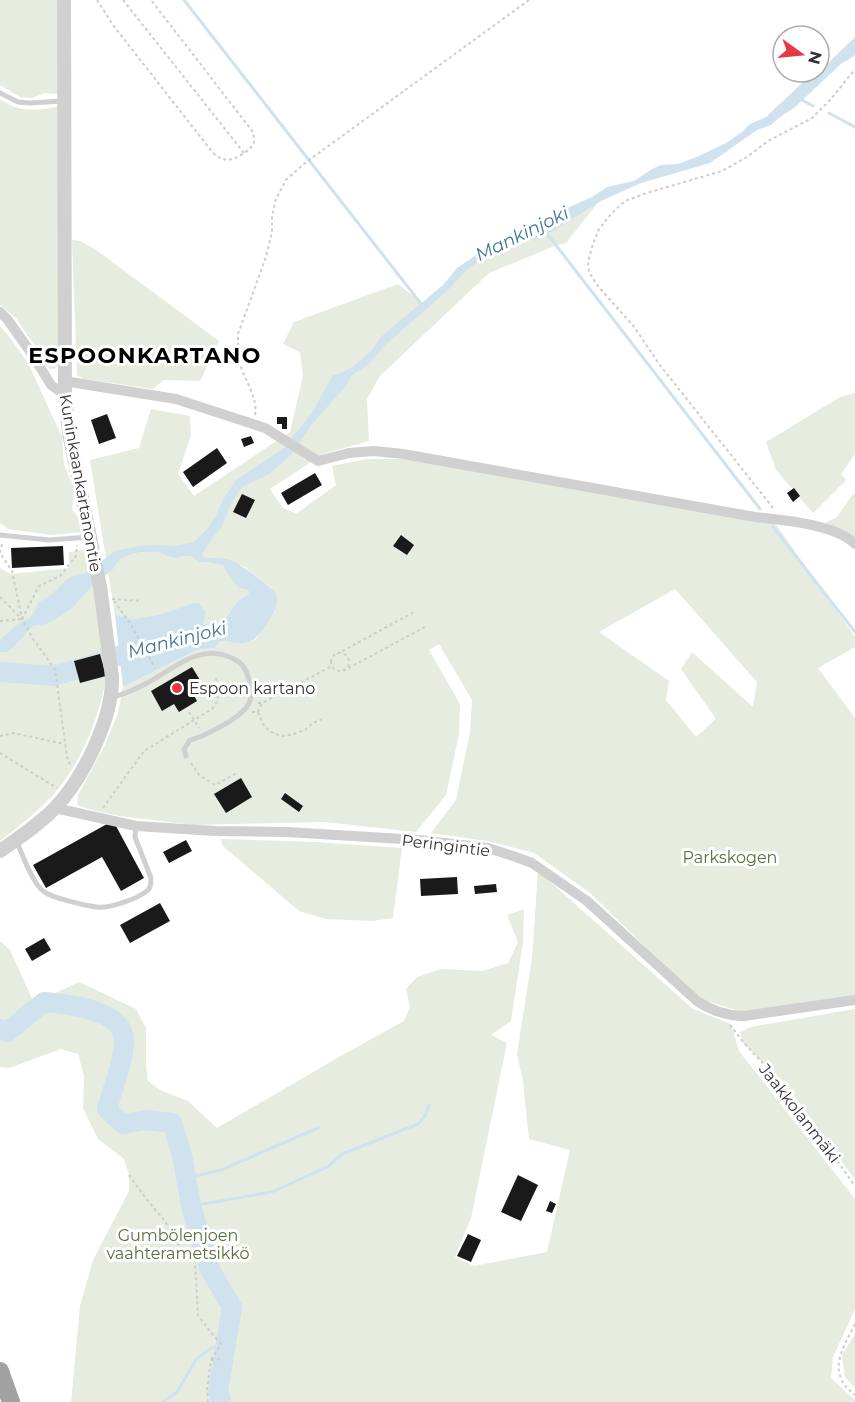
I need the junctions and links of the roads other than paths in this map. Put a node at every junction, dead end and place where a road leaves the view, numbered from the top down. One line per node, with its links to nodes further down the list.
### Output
1 (64, 0): 3 (street, Kuninkaankartanontie)
2 (0, 93): 3 (lane)
3 (64, 101): 5 (street, Kuninkaankartanontie)
4 (0, 312): 5 (street)
5 (65, 388): 7 (street, Kuninkaankartanontie); 8 (street)
6 (2, 535): 7 (lane)
7 (90, 536): 9 (street, Kuninkaankartanontie)
8 (855, 544)
9 (111, 698): 10 (lane); 11 (street, Kuninkaankartanontie)
10 (186, 756)
11 (55, 808): 12 (street, Peringintie); 13 (street, Kuninkaankartanontie)
12 (136, 825): 13 (lane); 15 (street, Peringintie)
13 (16, 841): 14 (street, Kuninkaankartanontie)
14 (0, 851)
15 (855, 1000)
16 (0, 1371): 17 (highway)
17 (12, 1402)

